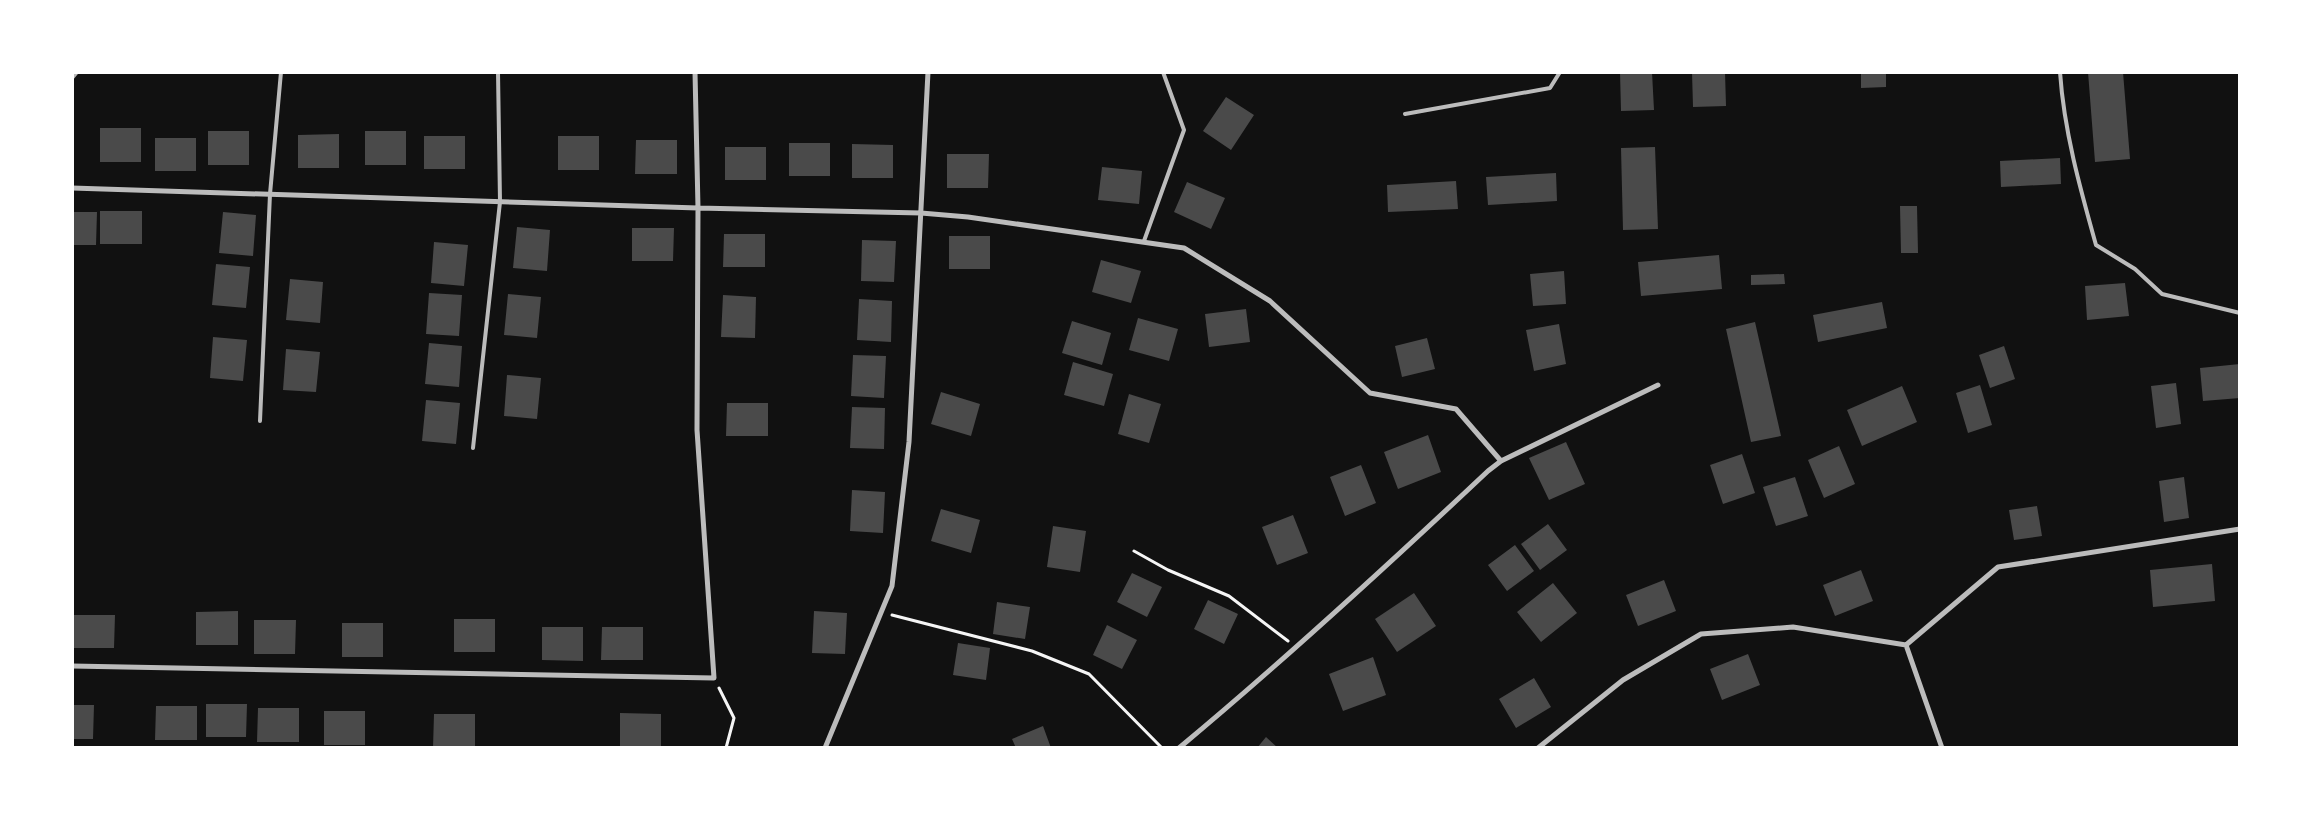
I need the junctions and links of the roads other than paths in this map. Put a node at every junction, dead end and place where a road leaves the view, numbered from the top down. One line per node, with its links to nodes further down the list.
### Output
1 (77, 72): 9 (lane)
2 (282, 72): 12 (lane)
3 (498, 72): 13 (lane)
4 (695, 72): 14 (street)
5 (928, 72): 15 (street)
6 (1163, 72): 16 (lane)
7 (1560, 72): 10 (lane)
8 (2060, 72): 17 (lane)
9 (72, 78)
10 (1405, 114)
11 (72, 188): 12 (street)
12 (270, 194): 13 (street); 19 (lane)
13 (500, 202): 14 (street); 20 (lane)
14 (698, 208): 15 (street); 24 (street)
15 (921, 213): 16 (street); 25 (street)
16 (1144, 241): 21 (street)
17 (2240, 313)
18 (1658, 384): 21 (street)
19 (260, 420)
20 (473, 448)
21 (1501, 461): 26 (street)
22 (2240, 529): 23 (street)
23 (1906, 645): 27 (street); 28 (street)
24 (72, 666)
25 (825, 748)
26 (1179, 748)
27 (1538, 748)
28 (1942, 748)

